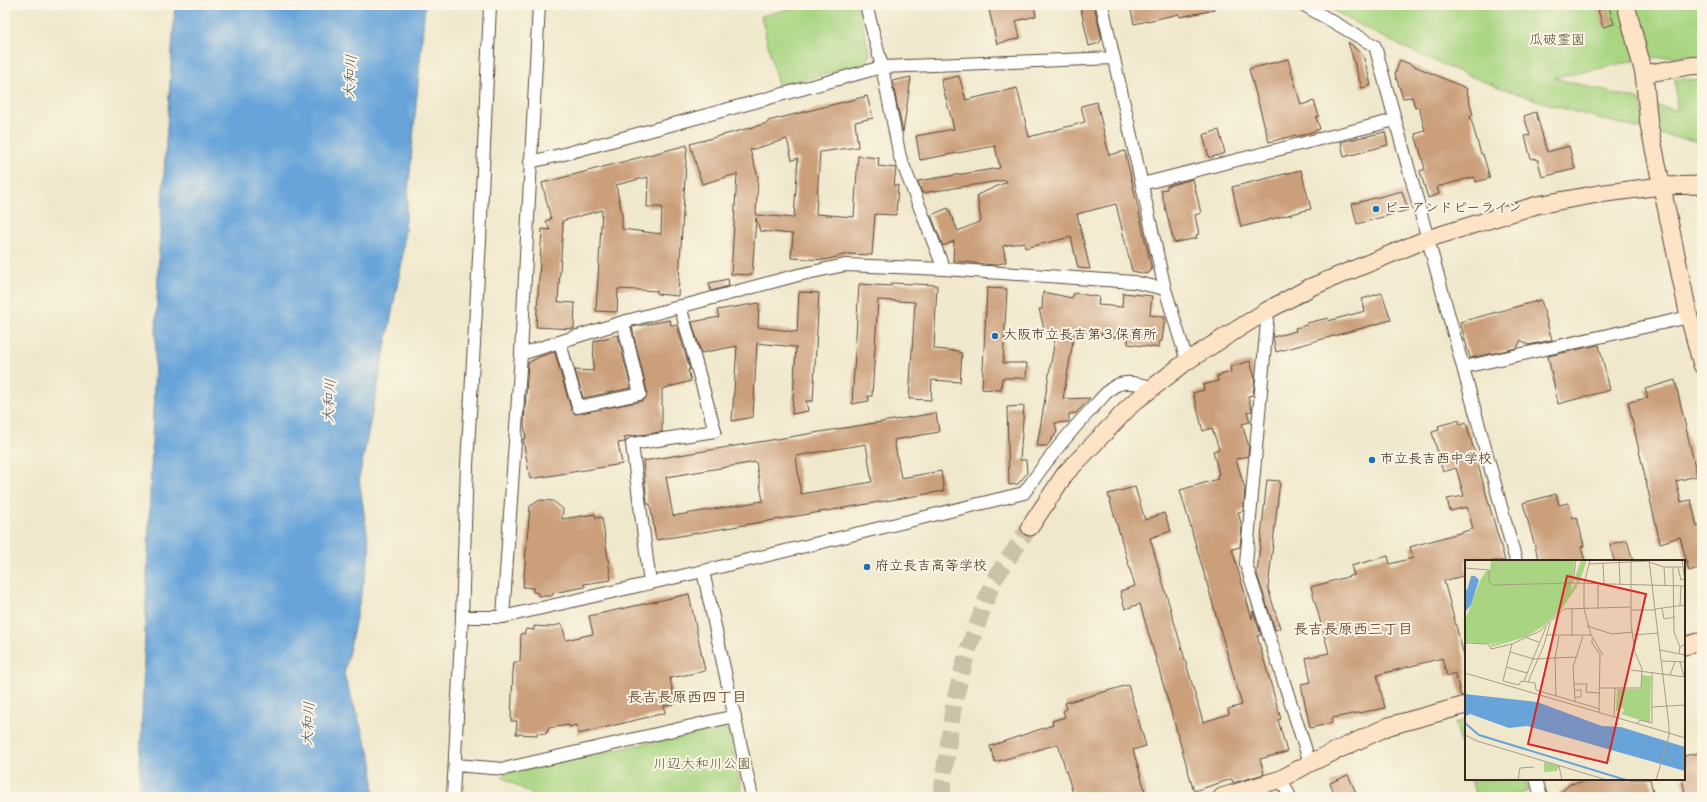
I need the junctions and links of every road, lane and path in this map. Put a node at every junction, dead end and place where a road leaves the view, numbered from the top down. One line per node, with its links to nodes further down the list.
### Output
1 (490, 5): 33 (street)
2 (539, 5): 12 (street)
3 (866, 5): 9 (street)
4 (1102, 5): 7 (street)
5 (1304, 5): 11 (street)
6 (1626, 5): 10 (street)
7 (1114, 58): 9 (street); 13 (street)
8 (1702, 66): 10 (street)
9 (882, 67): 12 (street); 17 (street)
10 (1644, 74): 15 (street)
11 (1395, 120): 13 (street); 16 (street)
12 (530, 162): 24 (street)
13 (1142, 184): 18 (street)
14 (1702, 185): 15 (street)
15 (1662, 186): 16 (street); 21 (street)
16 (1427, 239): 20 (street); 27 (street)
17 (944, 269): 18 (street); 19 (street)
18 (1165, 289): 25 (street)
19 (680, 306): 22 (street); 32 (street)
20 (1268, 310): 25 (street); 39 (street)
21 (1689, 317): 26 (street); 27 (street)
22 (623, 322): 23 (street); 23 (street)
23 (560, 343): 24 (street)
24 (521, 354): 34 (street)
25 (1187, 362): 28 (street)
26 (1702, 365)
27 (1464, 367): 30 (street)
28 (1153, 387): 29 (street); 31 (street)
29 (1030, 527)
30 (1516, 560)
31 (703, 571): 32 (street); 38 (street)
32 (650, 583): 34 (street)
33 (462, 617): 34 (street); 40 (street)
34 (503, 617)
35 (1702, 641): 36 (street)
36 (1685, 646)
37 (1465, 705): 39 (street)
38 (735, 716): 40 (street); 44 (street)
39 (1310, 763): 41 (street)
40 (455, 765): 43 (street)
41 (1281, 779): 45 (street); 46 (street)
42 (1536, 780): 47 (street)
43 (453, 797)
44 (752, 797)
45 (1222, 797)
46 (1290, 797)
47 (1541, 797)

